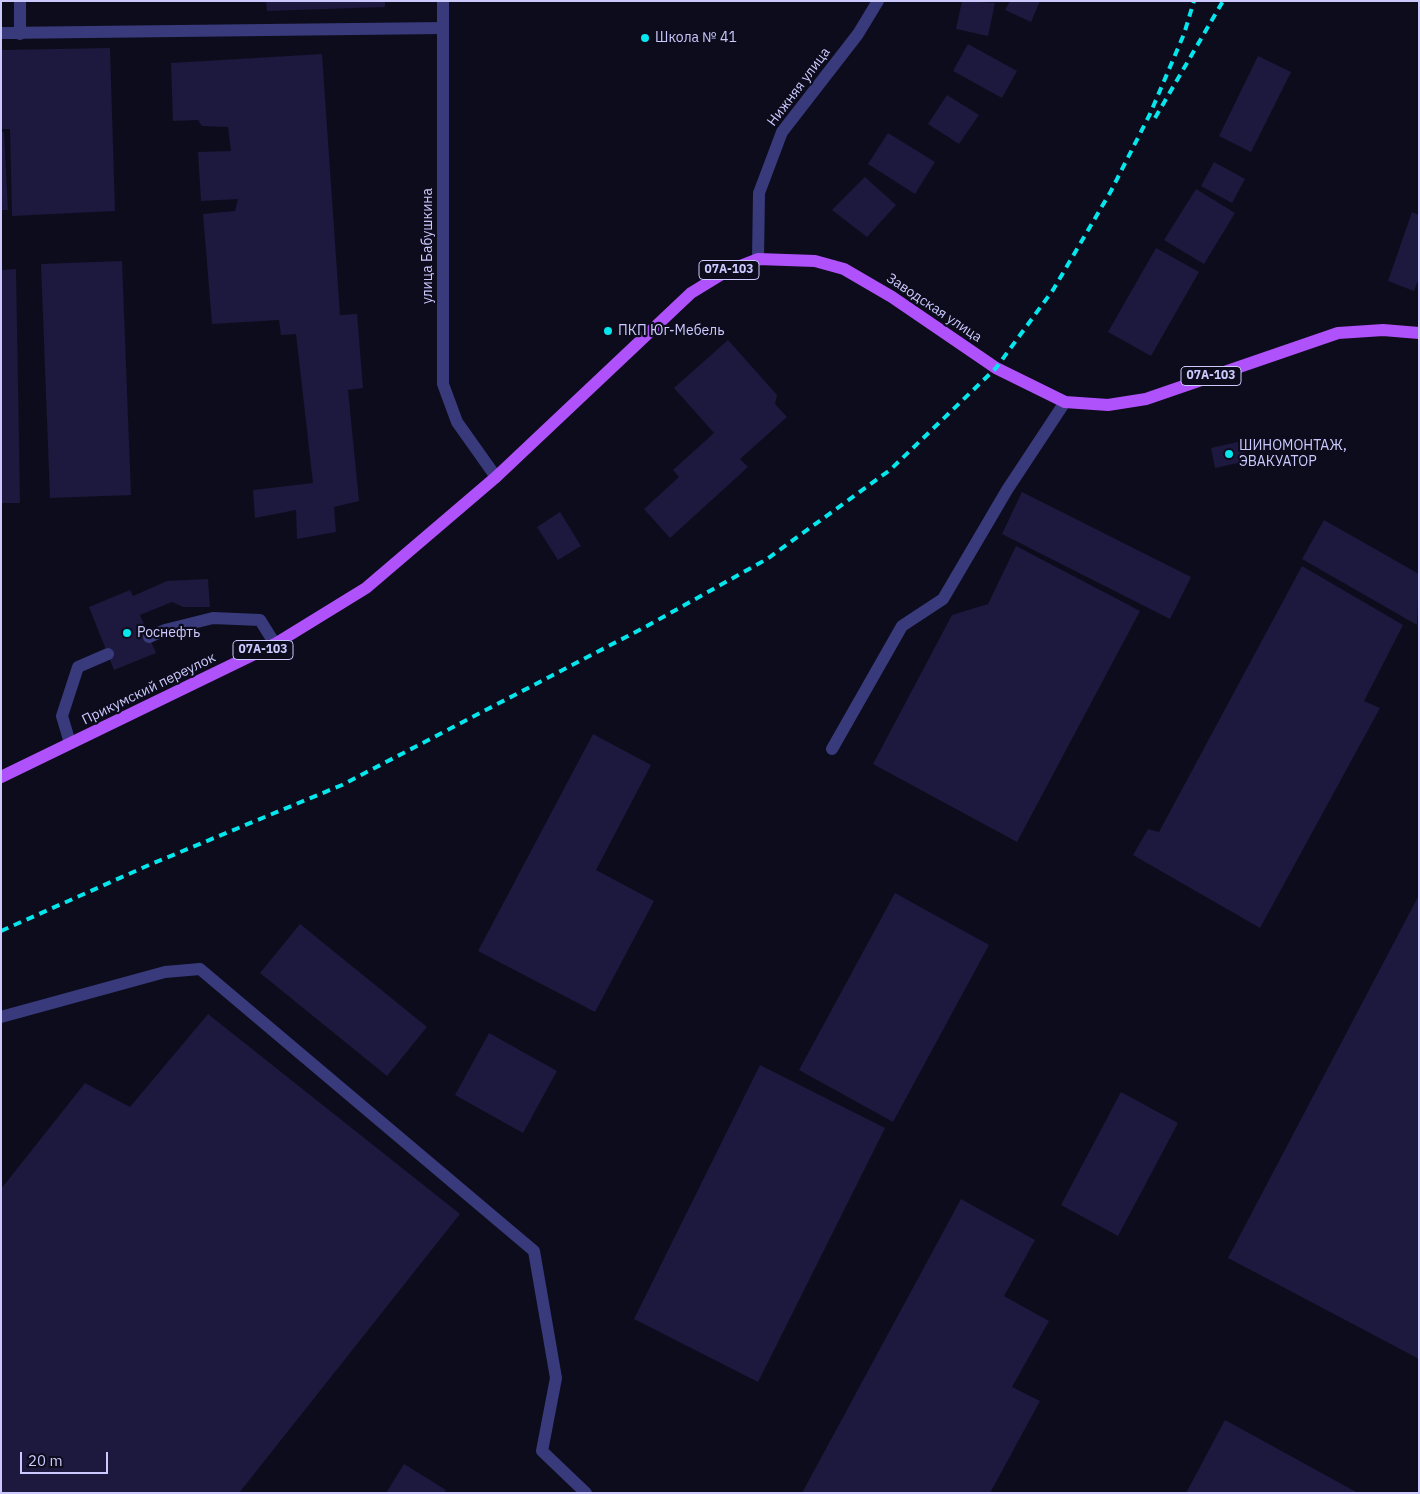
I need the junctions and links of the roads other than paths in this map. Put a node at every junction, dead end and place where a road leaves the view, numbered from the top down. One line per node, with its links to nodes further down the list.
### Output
1 (20, 1): 6 (street)
2 (443, 1): 4 (street, улица Бабушкина)
3 (878, 1): 7 (street, Нижняя улица)
4 (443, 28): 6 (street); 10 (street, улица Бабушкина)
5 (1, 33): 6 (street)
6 (20, 34)
7 (758, 258): 9 (main road, Заводская улица / 07А-103); 10 (main road, Заводская улица / 07А-103)
8 (1419, 333): 9 (main road, Заводская улица / 07А-103)
9 (1065, 402): 15 (street)
10 (496, 477): 12 (main road, Прикумский переулок / 07А-103)
11 (149, 637): 12 (street)
12 (275, 644): 14 (main road, Прикумский переулок / 07А-103)
13 (108, 654): 14 (street)
14 (70, 743): 16 (main road, Прикумский переулок / 07А-103)
15 (832, 749)
16 (1, 776)
17 (1, 1017): 18 (street)
18 (586, 1493)

